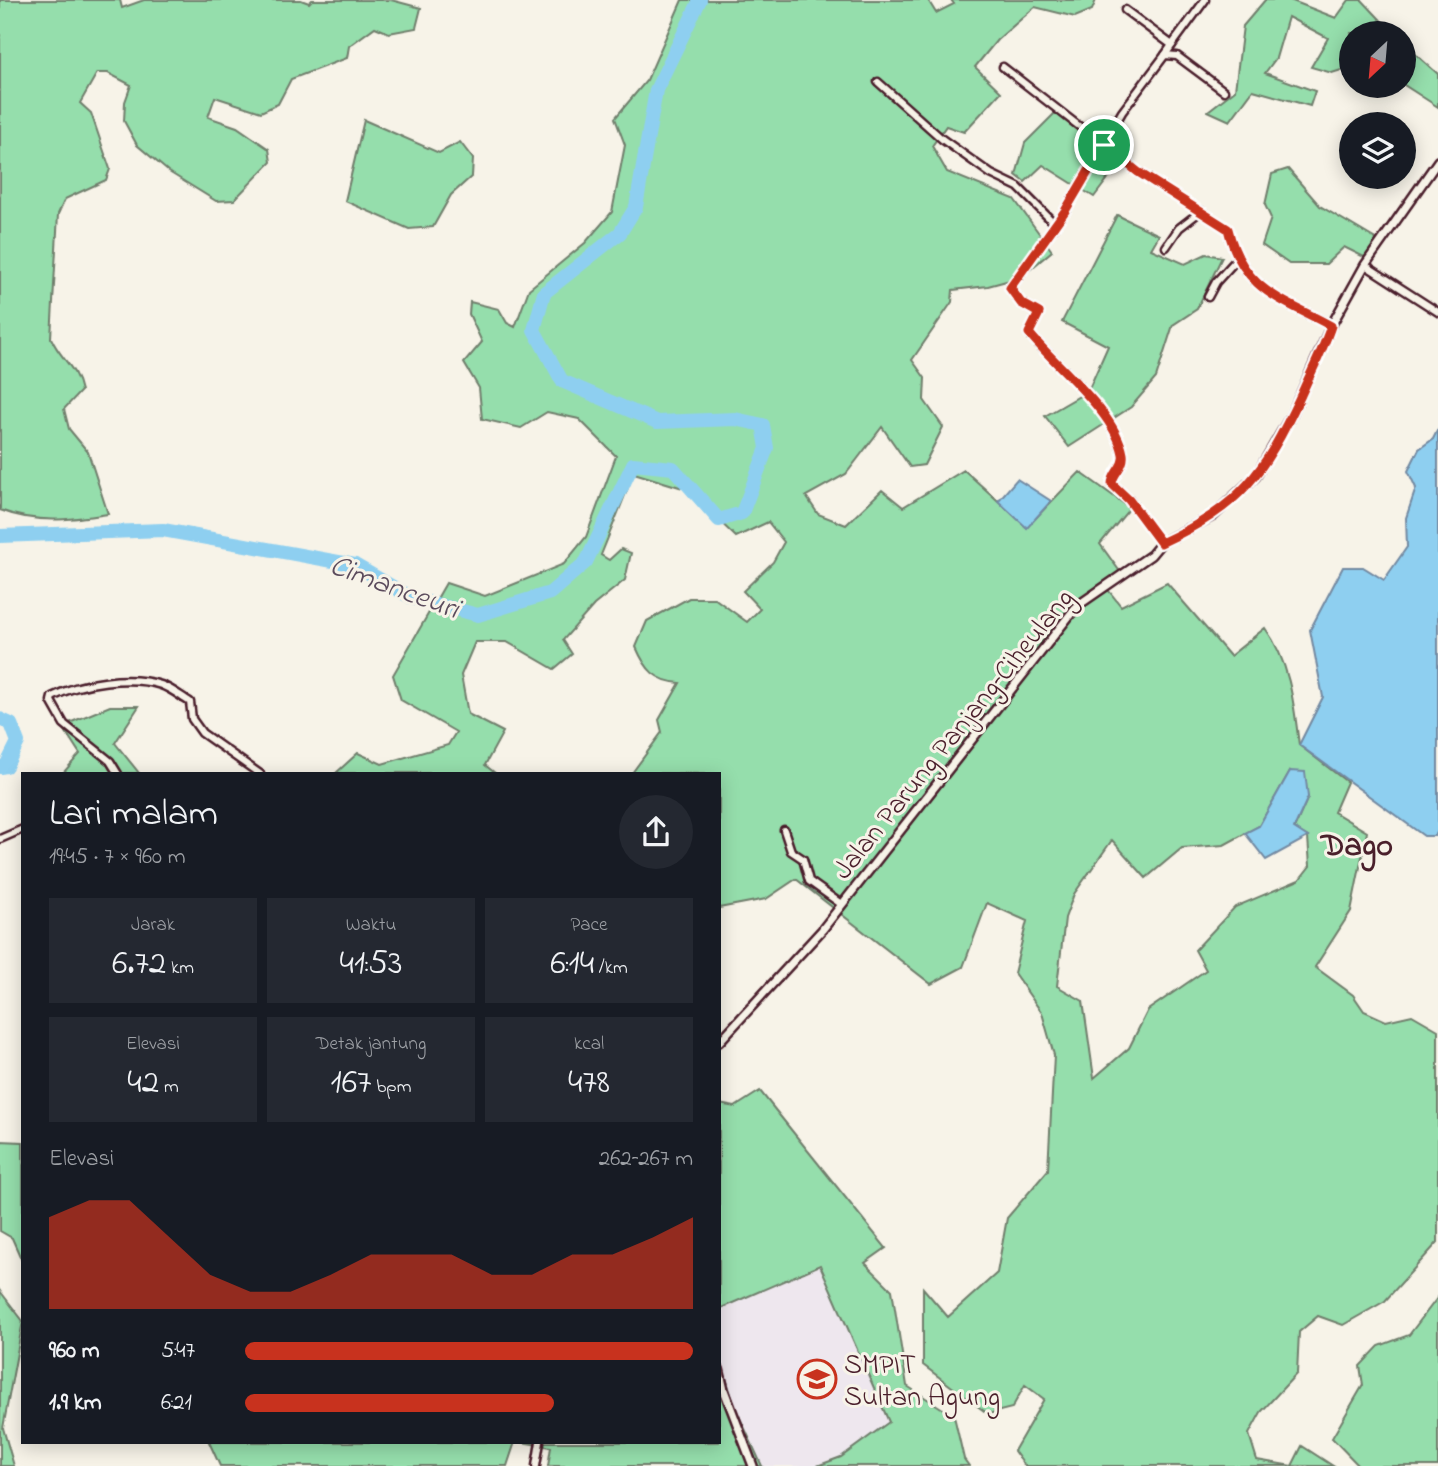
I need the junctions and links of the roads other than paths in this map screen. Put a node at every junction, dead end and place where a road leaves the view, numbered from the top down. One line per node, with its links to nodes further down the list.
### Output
1 (1205, 0): 3 (street)
2 (1125, 10): 3 (street)
3 (1172, 45): 4 (street)
4 (1165, 55): 7 (street); 8 (street)
5 (1003, 67): 8 (street)
6 (878, 82): 11 (street)
7 (1224, 90)
8 (1104, 145): 10 (street); 11 (street)
9 (1438, 161): 14 (street, Jalan Parung Panjang–Ciheulang)
10 (1201, 211): 12 (street); 13 (street)
11 (1054, 223): 18 (street)
12 (1166, 247)
13 (1237, 259): 15 (street); 17 (street)
14 (1365, 265): 16 (street); 17 (street, Jalan Parung Panjang–Ciheulang)
15 (1208, 297)
16 (1438, 312)
17 (1331, 326): 18 (street, Jalan Parung Panjang–Ciheulang)
18 (1161, 543): 24 (street, Jalan Parung Panjang–Ciheulang)
19 (117, 772): 20 (street)
20 (257, 772)
21 (21, 830): 23 (street)
22 (784, 830): 24 (street)
23 (0, 839)
24 (841, 904): 25 (street, Jalan Parung Panjang–Ciheulang)
25 (721, 1040)
26 (721, 1377): 29 (street)
27 (540, 1444): 28 (street)
28 (536, 1466)
29 (753, 1466)

